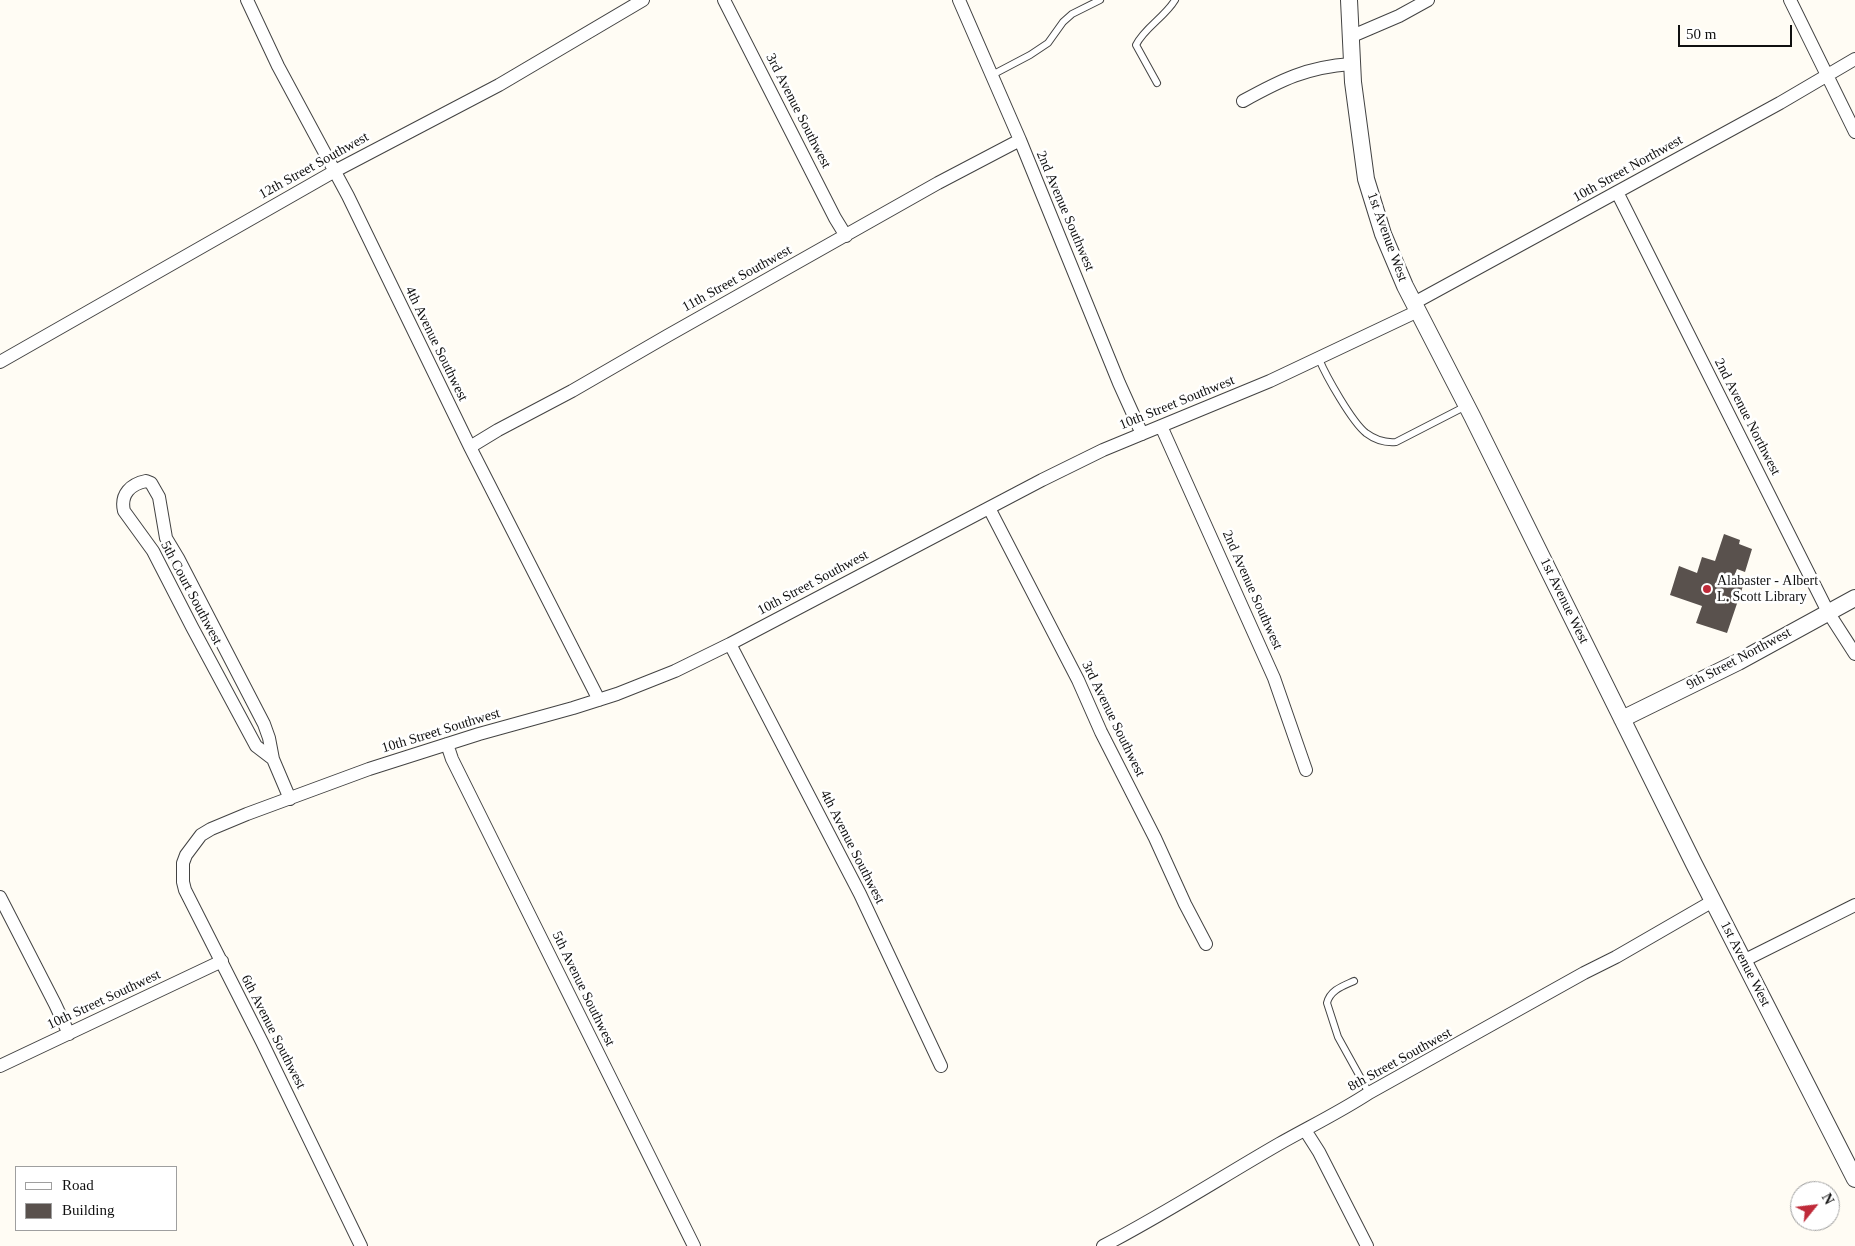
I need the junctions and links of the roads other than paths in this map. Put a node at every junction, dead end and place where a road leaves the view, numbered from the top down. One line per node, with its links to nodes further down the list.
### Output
1 (247, 0): 19 (street, 4th Avenue Southwest)
2 (644, 0): 19 (street, 12th Street Southwest)
3 (724, 0): 21 (street, 3rd Avenue Southwest)
4 (959, 0): 14 (street, 2nd Avenue Southwest)
5 (1100, 0): 14 (lane)
6 (1175, 0): 15 (lane)
7 (1349, 0): 10 (street, 1st Avenue West)
8 (1428, 0): 10 (street)
9 (1790, 0): 13 (street)
10 (1350, 37): 12 (street, 1st Avenue West)
11 (1855, 59): 13 (street, 10th Street Northwest)
12 (1351, 64): 16 (street); 22 (street, 1st Avenue West)
13 (1826, 75): 17 (street); 20 (street, 10th Street Northwest)
14 (992, 76): 18 (street, 2nd Avenue Southwest)
15 (1157, 83)
16 (1243, 101)
17 (1855, 132)
18 (1020, 140): 21 (street, 11th Street Southwest); 27 (street, 2nd Avenue Southwest)
19 (335, 170): 24 (street, 12th Street Southwest); 28 (street, 4th Avenue Southwest)
20 (1617, 192): 22 (street, 10th Street Northwest); 31 (street, 2nd Avenue Northwest)
21 (846, 236): 28 (street, 11th Street Southwest)
22 (1416, 307): 23 (street, 10th Street Southwest); 25 (street, 1st Avenue West)
23 (1319, 359): 25 (lane); 26 (street, 10th Street Southwest)
24 (0, 362)
25 (1466, 406): 35 (street, 1st Avenue West)
26 (1162, 426): 27 (street, 10th Street Southwest); 38 (street, 2nd Avenue Southwest)
27 (1142, 434): 29 (street, 10th Street Southwest)
28 (470, 447): 34 (street, 4th Avenue Southwest)
29 (989, 508): 32 (street, 10th Street Southwest); 44 (street, 3rd Avenue Southwest)
30 (1855, 598): 31 (street, 9th Street Northwest)
31 (1828, 612): 33 (street, 2nd Avenue Northwest); 35 (street, 9th Street Northwest)
32 (730, 644): 34 (street, 10th Street Southwest); 50 (street, 4th Avenue Southwest)
33 (1855, 654)
34 (599, 700): 36 (street, 10th Street Southwest)
35 (1622, 719): 42 (street, 1st Avenue West)
36 (447, 744): 39 (street, 10th Street Southwest); 55 (street, 5th Avenue Southwest)
37 (273, 759): 37 (street, 5th Court Southwest); 39 (street, 5th Court Southwest)
38 (1306, 770)
39 (290, 799): 40 (street, 10th Street Southwest)
40 (204, 834): 45 (street, 6th Avenue Southwest)
41 (0, 897): 48 (street)
42 (1713, 901): 46 (street, 1st Avenue West); 51 (street, 8th Street Southwest)
43 (1855, 905): 46 (street)
44 (1206, 944)
45 (222, 961): 48 (street, 10th Street Southwest); 54 (street, 6th Avenue Southwest)
46 (1743, 962): 53 (street, 1st Avenue West)
47 (1354, 981): 51 (lane)
48 (69, 1034): 49 (street, 10th Street Southwest)
49 (0, 1066)
50 (941, 1066)
51 (1369, 1093): 52 (street, 8th Street Southwest)
52 (1306, 1130): 56 (street, 8th Street Southwest); 57 (street)
53 (1855, 1179)
54 (361, 1246)
55 (694, 1246)
56 (1103, 1246)
57 (1367, 1246)

